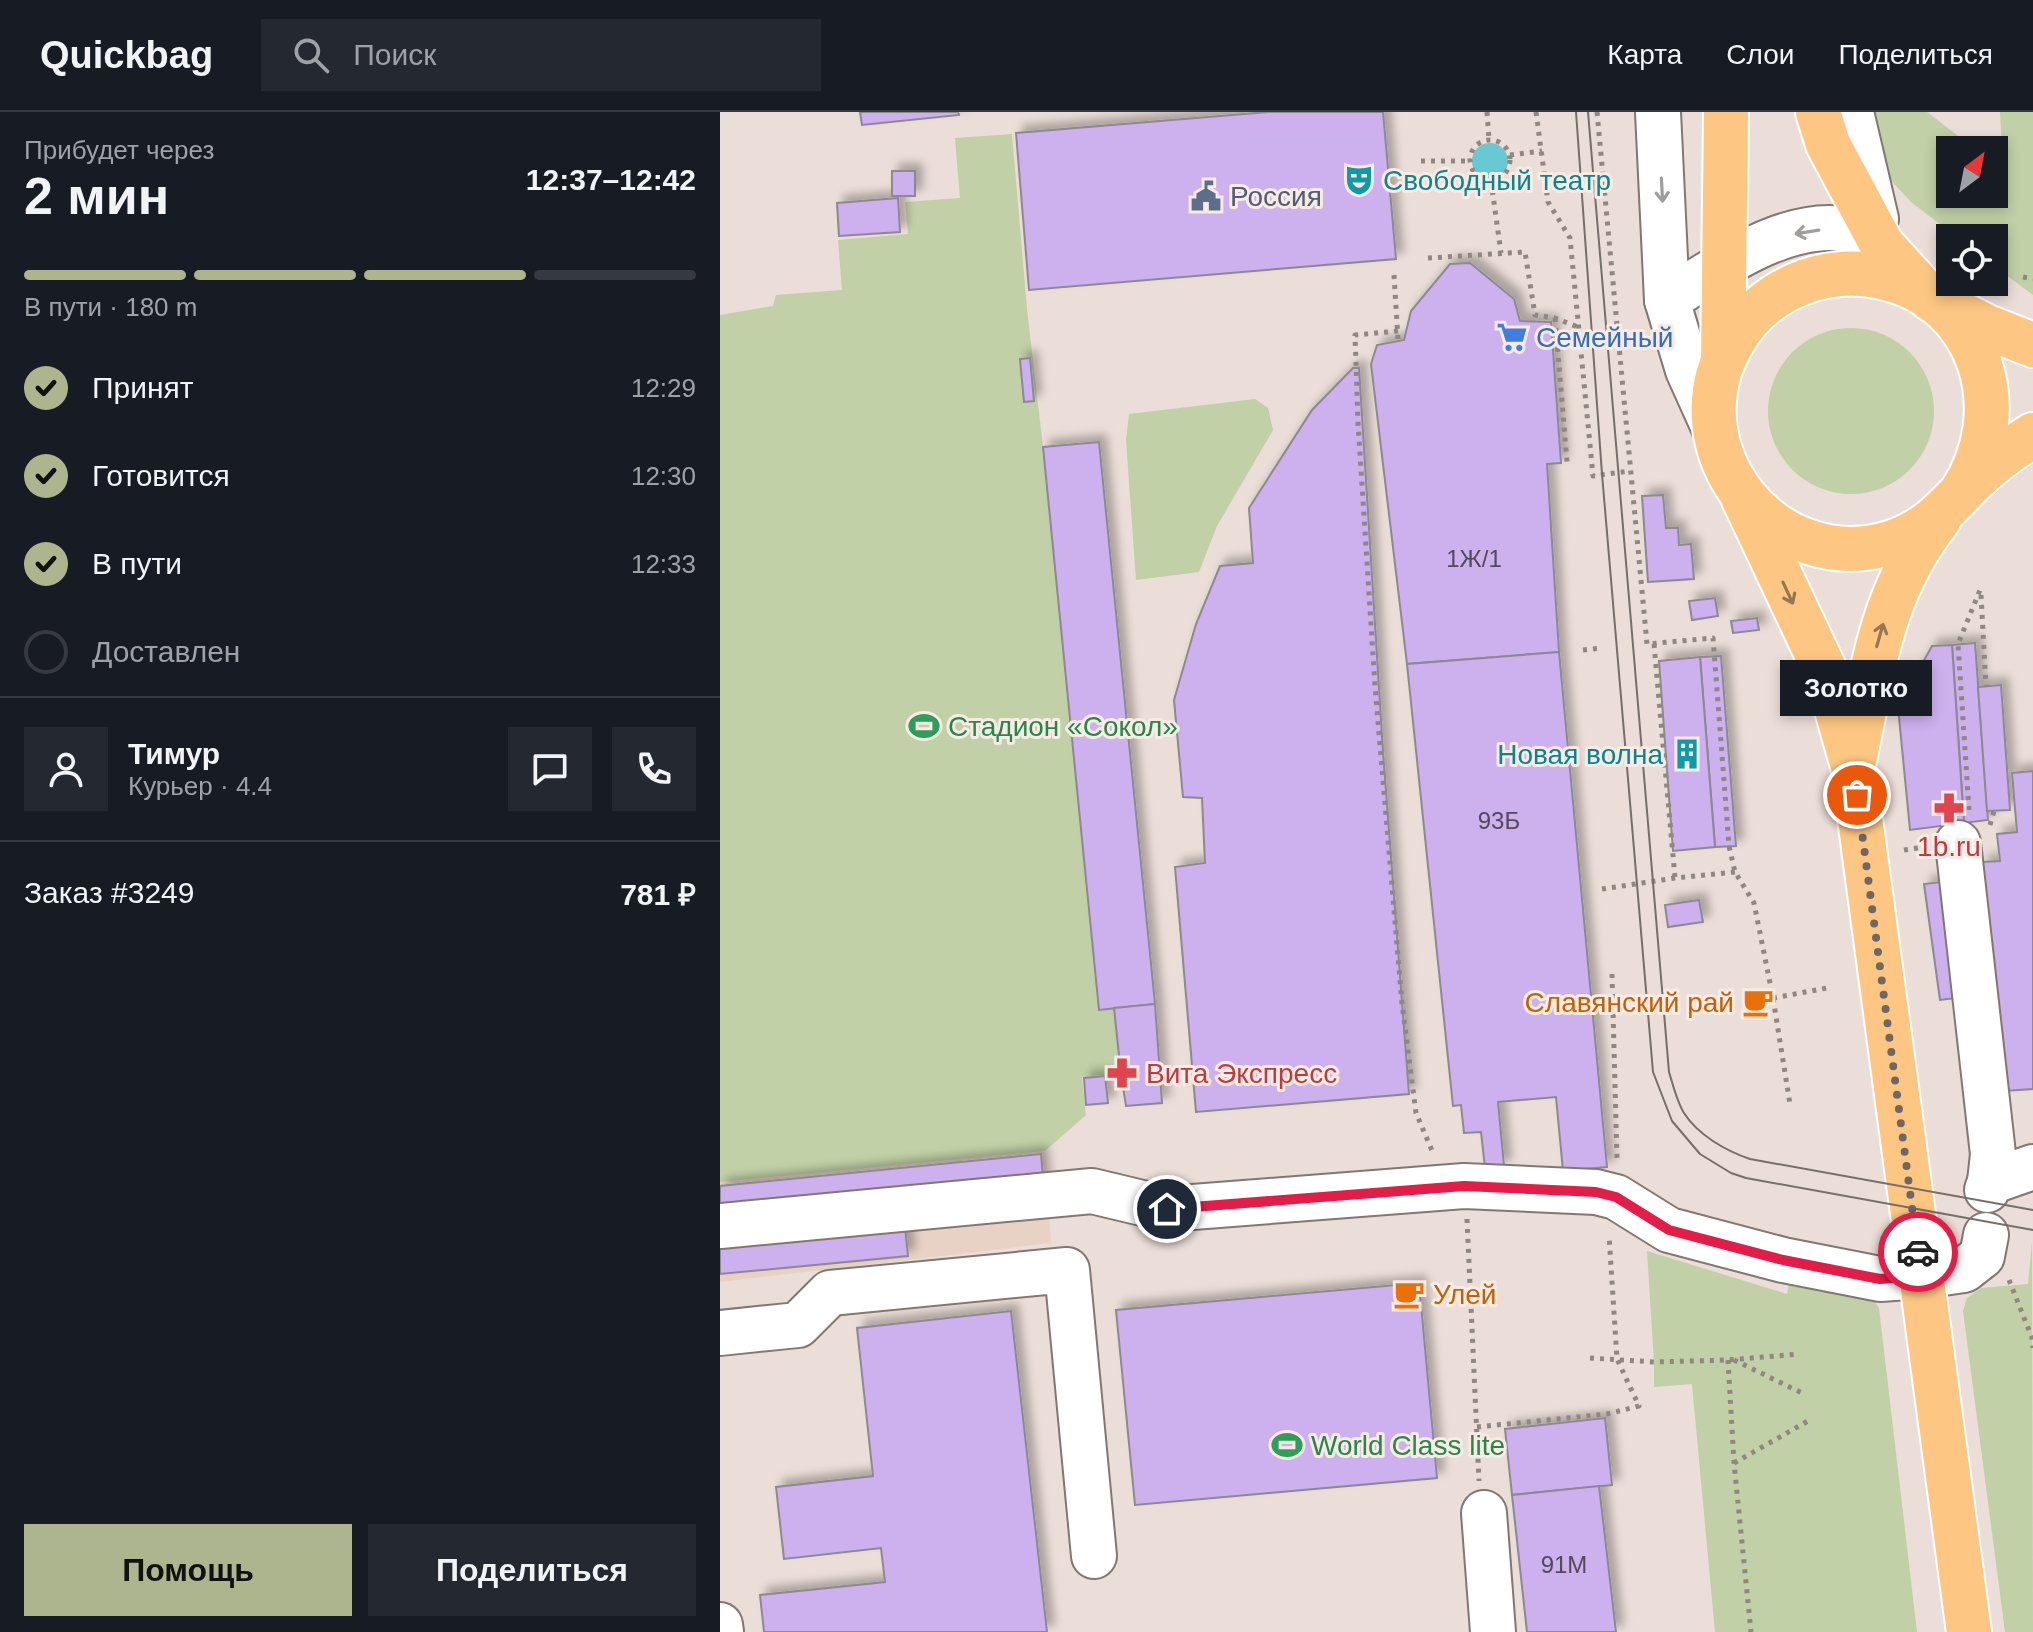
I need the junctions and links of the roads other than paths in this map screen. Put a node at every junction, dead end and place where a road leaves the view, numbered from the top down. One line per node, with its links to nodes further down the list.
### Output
1 (1658, 112): 8 (street, one-way to 8)
2 (1818, 112): 5 (main road)
3 (1851, 112): 5 (street)
4 (1723, 118): 6 (main road)
5 (1882, 245): 6 (street, one-way to 6); 7 (main road)
6 (1722, 265): 8 (street); 10 (main road)
7 (1931, 299): 9 (main road); 10 (main road); 14 (main road)
8 (1667, 300): 11 (street)
9 (2033, 345)
10 (1723, 361): 11 (main road)
11 (1715, 430): 13 (main road)
12 (2033, 435): 14 (main road)
13 (1743, 497): 14 (main road); 15 (main road, one-way to 15)
14 (1954, 501): 15 (main road, one-way to 14)
15 (1853, 766): 20 (main road)
16 (1964, 832): 17 (street)
17 (2033, 1167)
18 (720, 1226): 20 (street)
19 (1984, 1246): 20 (street)
20 (1922, 1276): 27 (main road)
21 (720, 1333): 23 (street)
22 (1482, 1498): 26 (street)
23 (1094, 1556)
24 (720, 1625): 25 (street)
25 (721, 1632)
26 (1493, 1632)
27 (1969, 1632)

